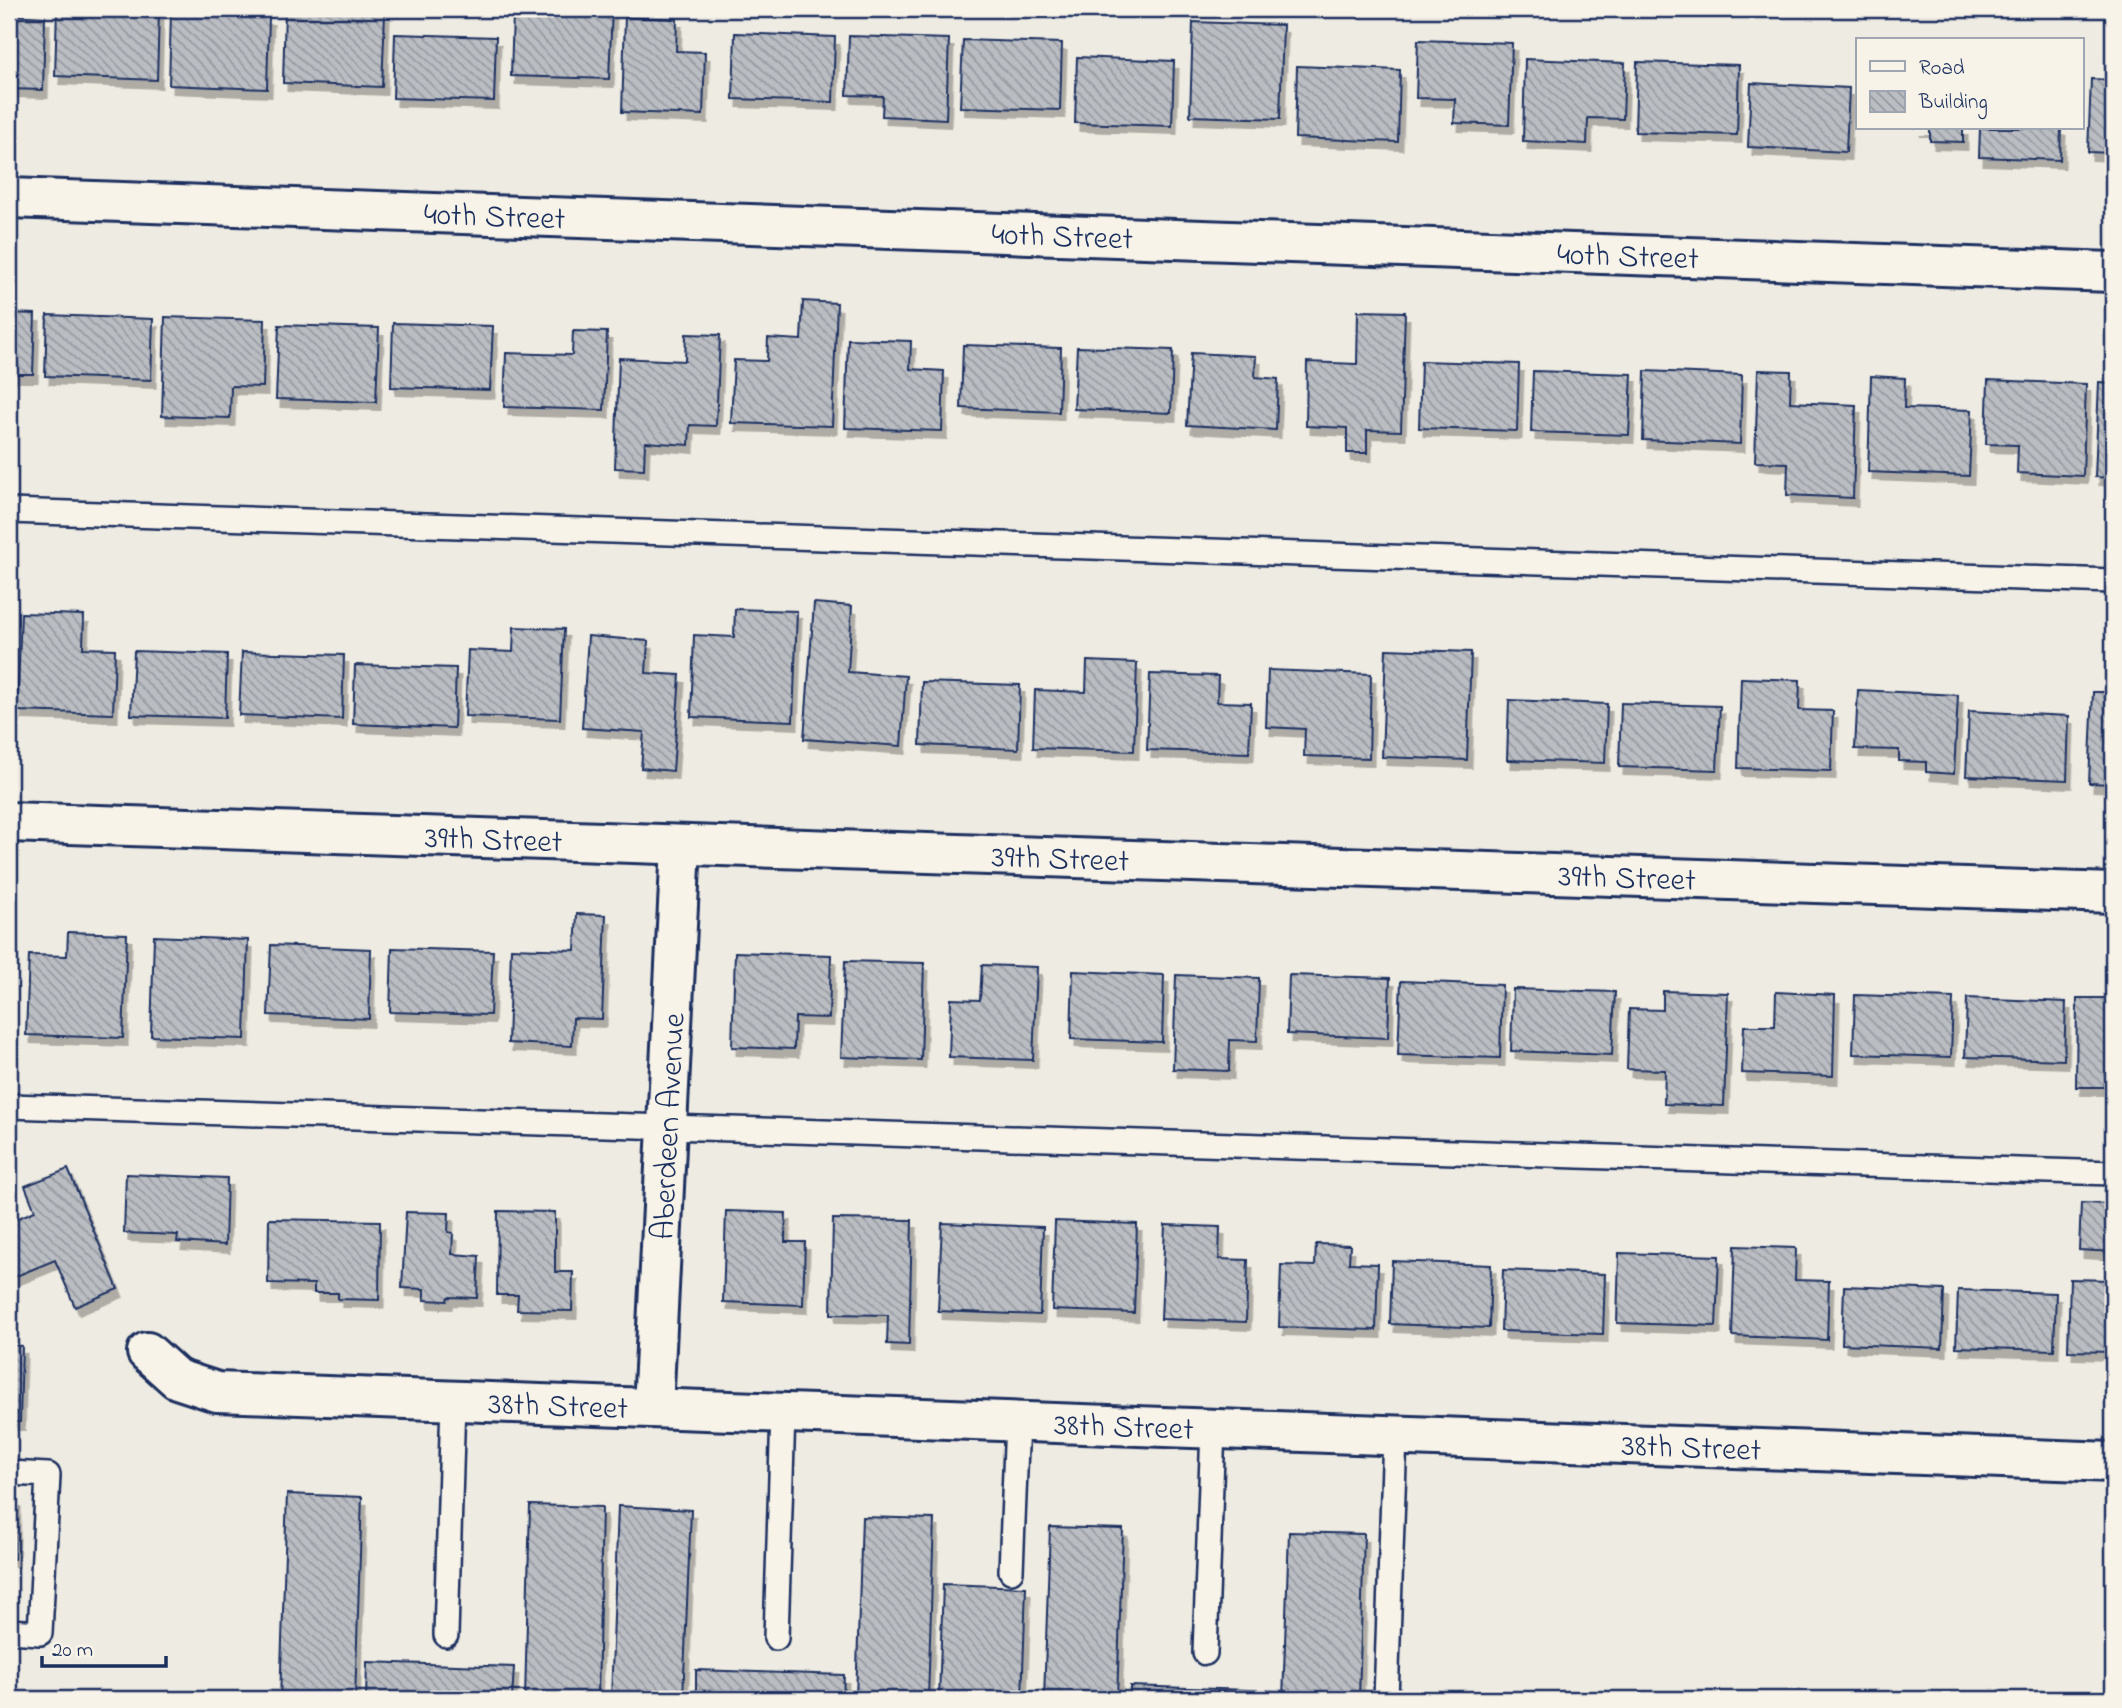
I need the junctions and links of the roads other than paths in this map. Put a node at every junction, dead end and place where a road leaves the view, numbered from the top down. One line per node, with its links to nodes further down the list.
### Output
1 (9, 198): 2 (street, 40th Street)
2 (2113, 272)
3 (9, 510): 4 (lane)
4 (2113, 581)
5 (9, 822): 6 (street, 39th Street)
6 (681, 845): 7 (street, 39th Street); 9 (street, Aberdeen Avenue)
7 (2113, 893)
8 (9, 1106): 9 (lane)
9 (667, 1127): 10 (lane); 13 (street, Aberdeen Avenue)
10 (2113, 1173)
11 (146, 1352): 12 (street, 38th Street)
12 (453, 1401): 13 (street, 38th Street); 22 (lane)
13 (653, 1408): 14 (street, 38th Street)
14 (783, 1413): 15 (street, 38th Street); 23 (lane)
15 (1017, 1421): 16 (street, 38th Street); 20 (lane)
16 (1213, 1428): 17 (street, 38th Street); 24 (lane)
17 (1395, 1435): 18 (street, 38th Street); 25 (lane)
18 (2113, 1462)
19 (9, 1474): 21 (lane)
20 (1011, 1571)
21 (9, 1631)
22 (446, 1635)
23 (776, 1638)
24 (1205, 1653)
25 (1386, 1699)

